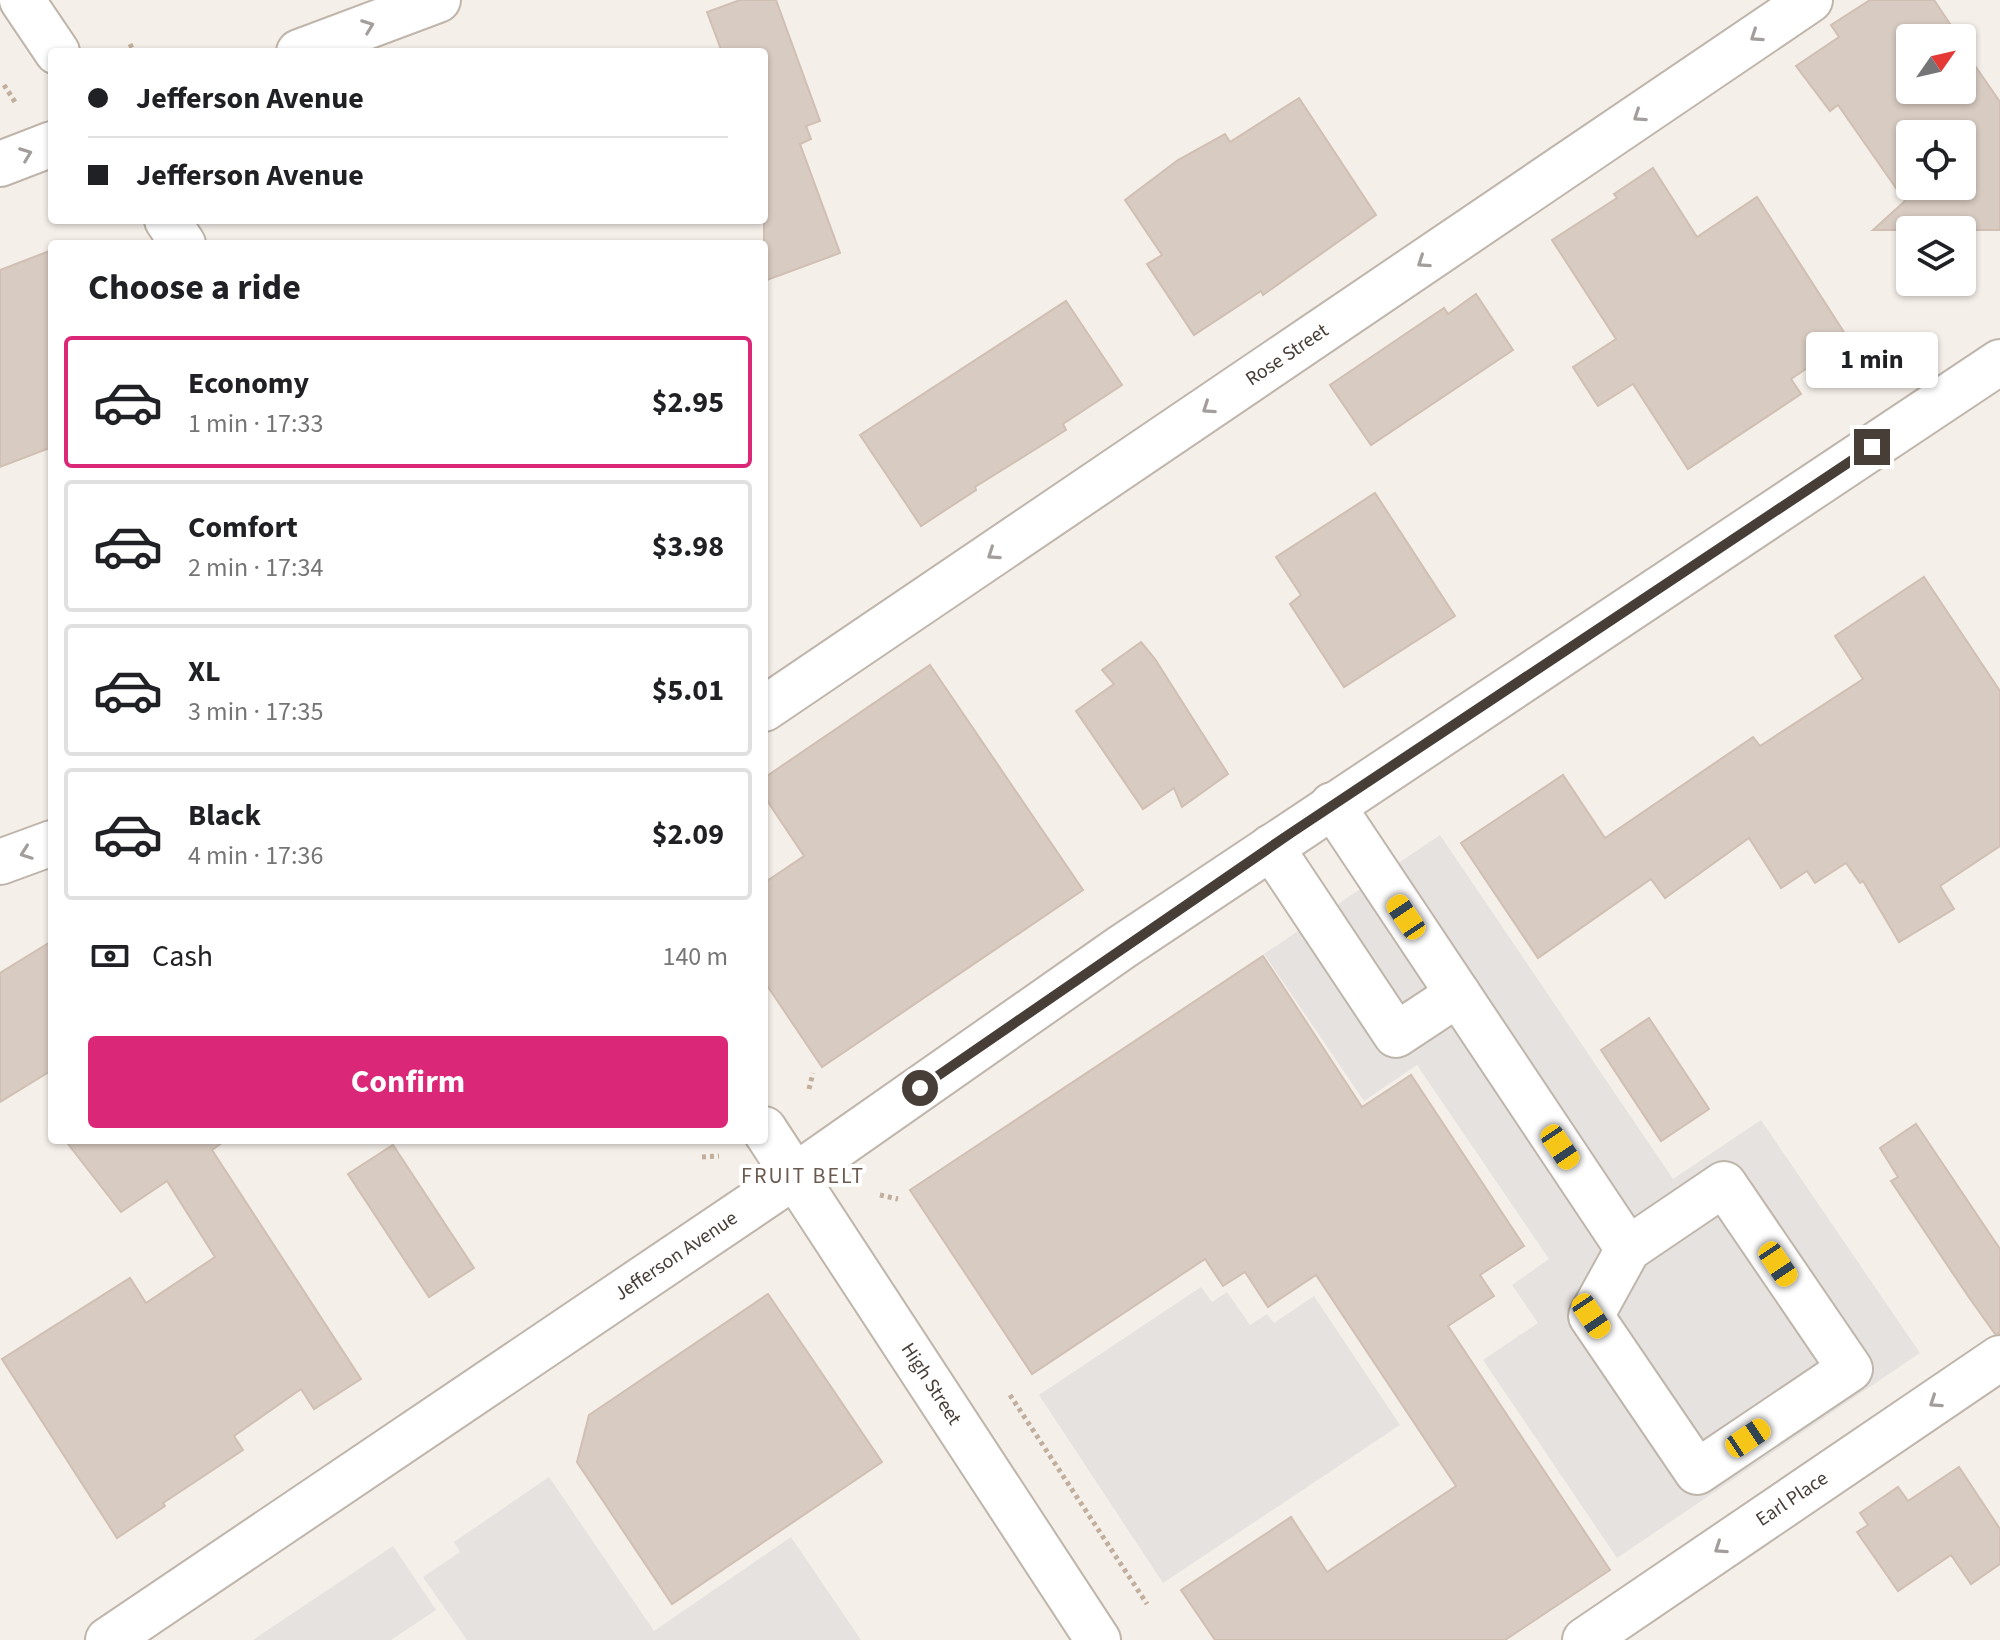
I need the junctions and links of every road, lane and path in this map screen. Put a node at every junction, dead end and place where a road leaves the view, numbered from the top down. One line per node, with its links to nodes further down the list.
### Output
1 (22, 0): 5 (street)
2 (438, 0): 7 (street, one-way to 2)
3 (1810, 0): 13 (street, Rose Street, one-way to 13)
4 (130, 44): 6 (path)
5 (54, 48)
6 (132, 48)
7 (310, 48)
8 (4, 85): 9 (path)
9 (18, 106)
10 (48, 146): 11 (street, one-way to 10)
11 (0, 164)
12 (2000, 362): 14 (street, Jefferson Avenue)
13 (768, 706)
14 (1332, 805): 16 (street, Jefferson Avenue); 18 (street)
15 (48, 844): 17 (street, one-way to 17)
16 (1271, 847): 18 (street); 24 (street, Jefferson Avenue)
17 (0, 862)
18 (1458, 994): 27 (street)
19 (813, 1073): 20 (path)
20 (809, 1089)
21 (768, 1135): 24 (street, High Street)
22 (719, 1156): 23 (path)
23 (702, 1157)
24 (795, 1176): 31 (street, Jefferson Avenue); 32 (street, High Street)
25 (880, 1195): 26 (path)
26 (898, 1199)
27 (1628, 1249): 27 (street)
28 (2000, 1358): 33 (street, Earl Place, one-way to 33)
29 (1010, 1395): 30 (path)
30 (1147, 1604)
31 (108, 1640)
32 (1098, 1640)
33 (1585, 1640)

